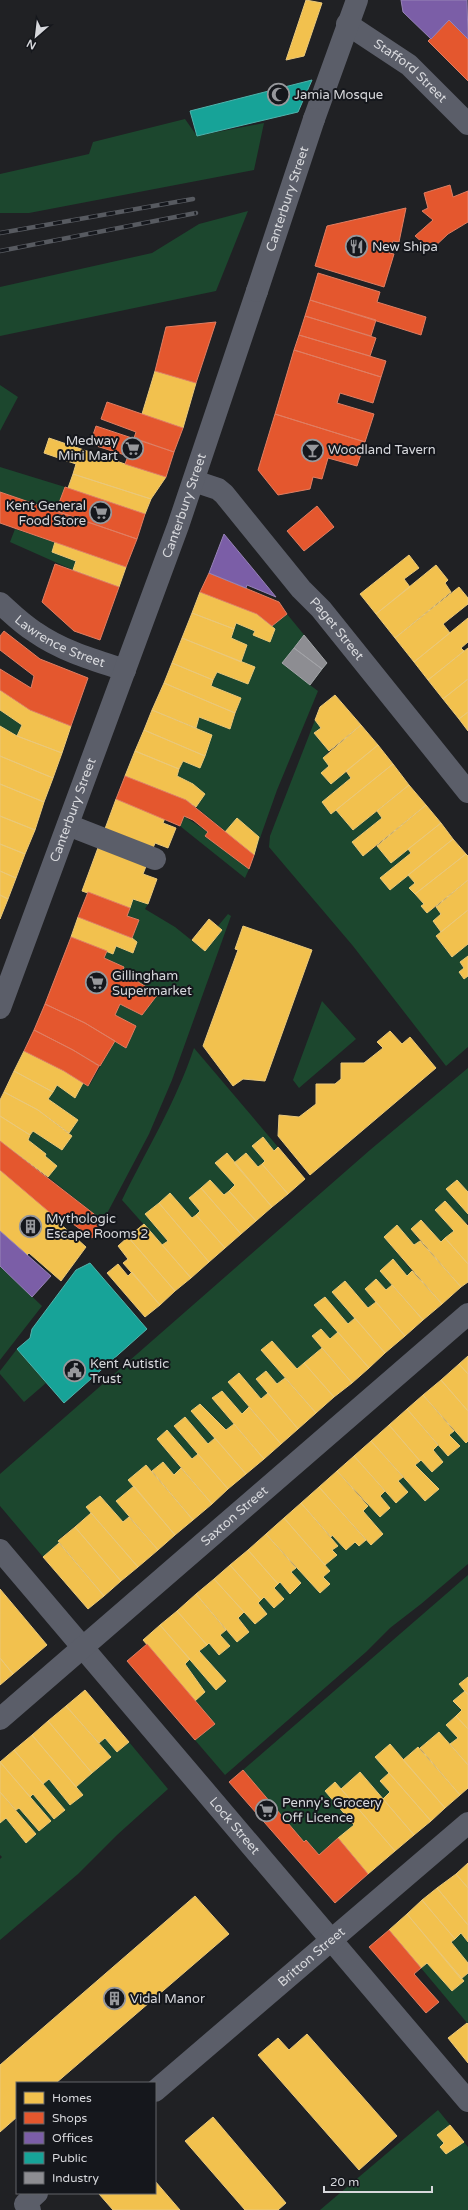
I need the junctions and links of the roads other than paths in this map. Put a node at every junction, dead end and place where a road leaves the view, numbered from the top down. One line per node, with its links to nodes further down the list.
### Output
1 (357, 0): 2 (street, Canterbury Street)
2 (347, 24): 3 (street, Stafford Street); 4 (street, Canterbury Street, bridge)
3 (468, 124)
4 (194, 481): 6 (street, Canterbury Street); 7 (street, Paget Street)
5 (0, 603): 6 (street, Lawrence Street)
6 (125, 670): 8 (street, Canterbury Street)
7 (468, 792)
8 (68, 825): 9 (street); 10 (street, Canterbury Street)
9 (155, 859)
10 (0, 1008)
11 (468, 1314): 13 (street, Saxton Street)
12 (0, 1550): 13 (street, Lock Street)
13 (82, 1648): 14 (street, Saxton Street); 16 (street, Lock Street)
14 (0, 1719)
15 (468, 1823): 16 (street, Britton Street)
16 (330, 1941): 17 (street, Britton Street); 18 (street, Lock Street)
17 (156, 2090)
18 (468, 2102)
19 (37, 2194): 20 (street)
20 (30, 2210)

